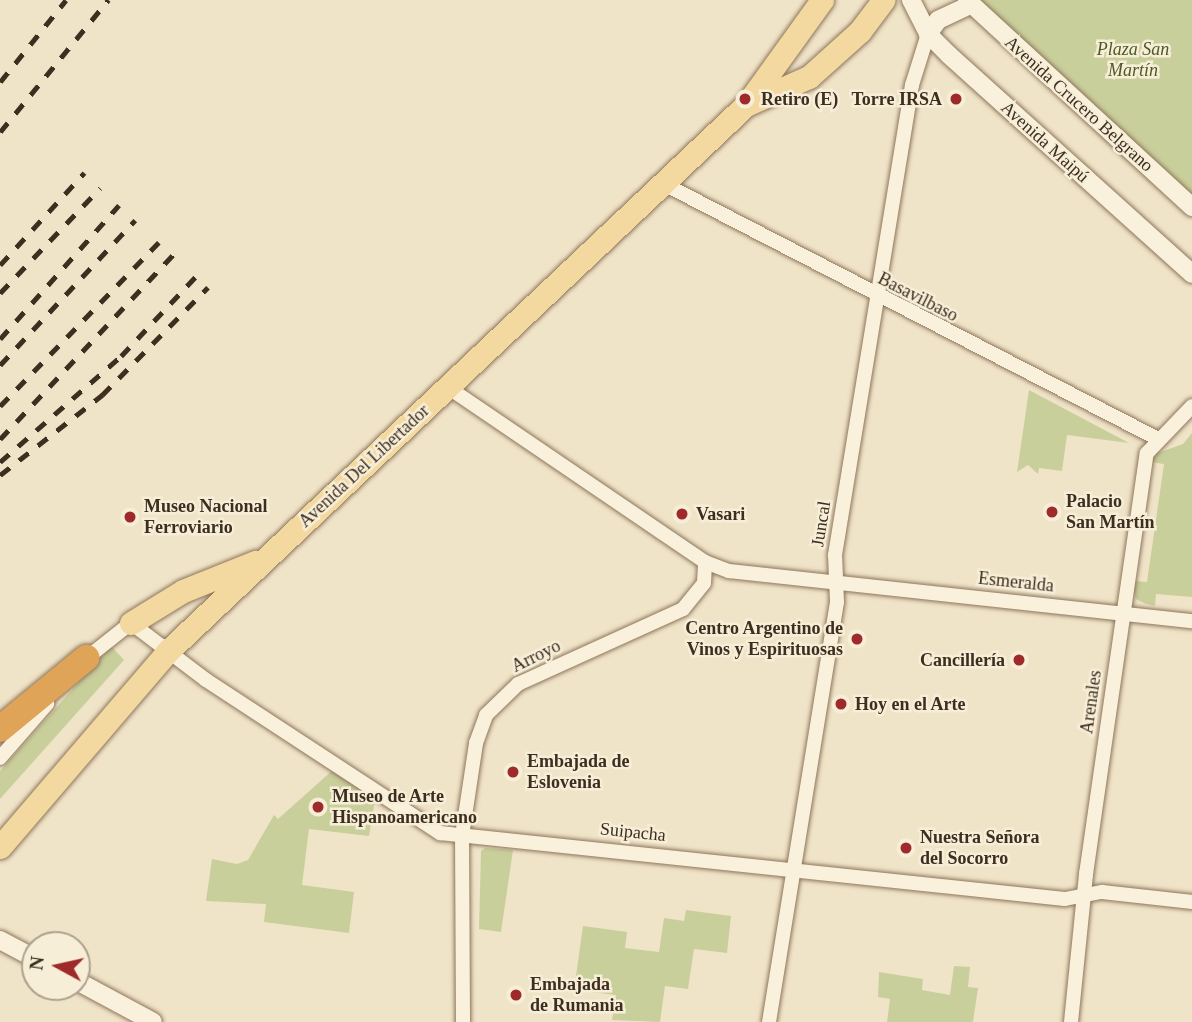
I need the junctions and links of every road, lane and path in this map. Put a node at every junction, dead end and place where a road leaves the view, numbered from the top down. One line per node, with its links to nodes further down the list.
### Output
1 (822, 0): 6 (main road, Avenida Del Libertador)
2 (883, 0): 6 (main road, Avenida Del Libertador)
3 (911, 0): 5 (street, Avenida Maipú)
4 (969, 2): 5 (street); 8 (street, Avenida Crucero Belgrano)
5 (928, 34): 9 (street, Avenida Maipú); 10 (street, Juncal)
6 (747, 104): 7 (main road, Avenida Del Libertador)
7 (664, 184): 10 (street, Basavilbaso); 11 (main road, Avenida Del Libertador)
8 (1192, 207)
9 (1192, 274)
10 (877, 298): 13 (street, Basavilbaso); 16 (street, Juncal)
11 (449, 388): 14 (main road, Avenida Del Libertador); 15 (street)
12 (1192, 406): 13 (street, Arenales)
13 (1158, 439): 17 (street, Arenales)
14 (264, 558): 19 (main road); 20 (main road, Avenida Del Libertador)
15 (705, 562): 16 (street); 24 (street, Arroyo)
16 (836, 583): 17 (street, Esmeralda); 26 (street, Juncal)
17 (1124, 612): 18 (street, Esmeralda); 27 (street, Arenales)
18 (1192, 621)
19 (131, 624): 20 (street, Suipacha); 21 (street)
20 (167, 652): 24 (street, Suipacha); 25 (main road, Avenida Del Libertador)
21 (86, 658): 22 (highway); 23 (street)
22 (0, 729)
23 (0, 758)
24 (462, 836): 26 (street, Suipacha); 33 (street, Arroyo)
25 (0, 847)
26 (793, 868): 27 (street, Suipacha); 34 (street, Juncal)
27 (1084, 897): 28 (street, Suipacha); 35 (street, Arenales)
28 (1192, 902)
29 (0, 940): 30 (street)
30 (21, 951)
31 (91, 989): 32 (street)
32 (153, 1022)
33 (463, 1022)
34 (769, 1022)
35 (1071, 1022)

